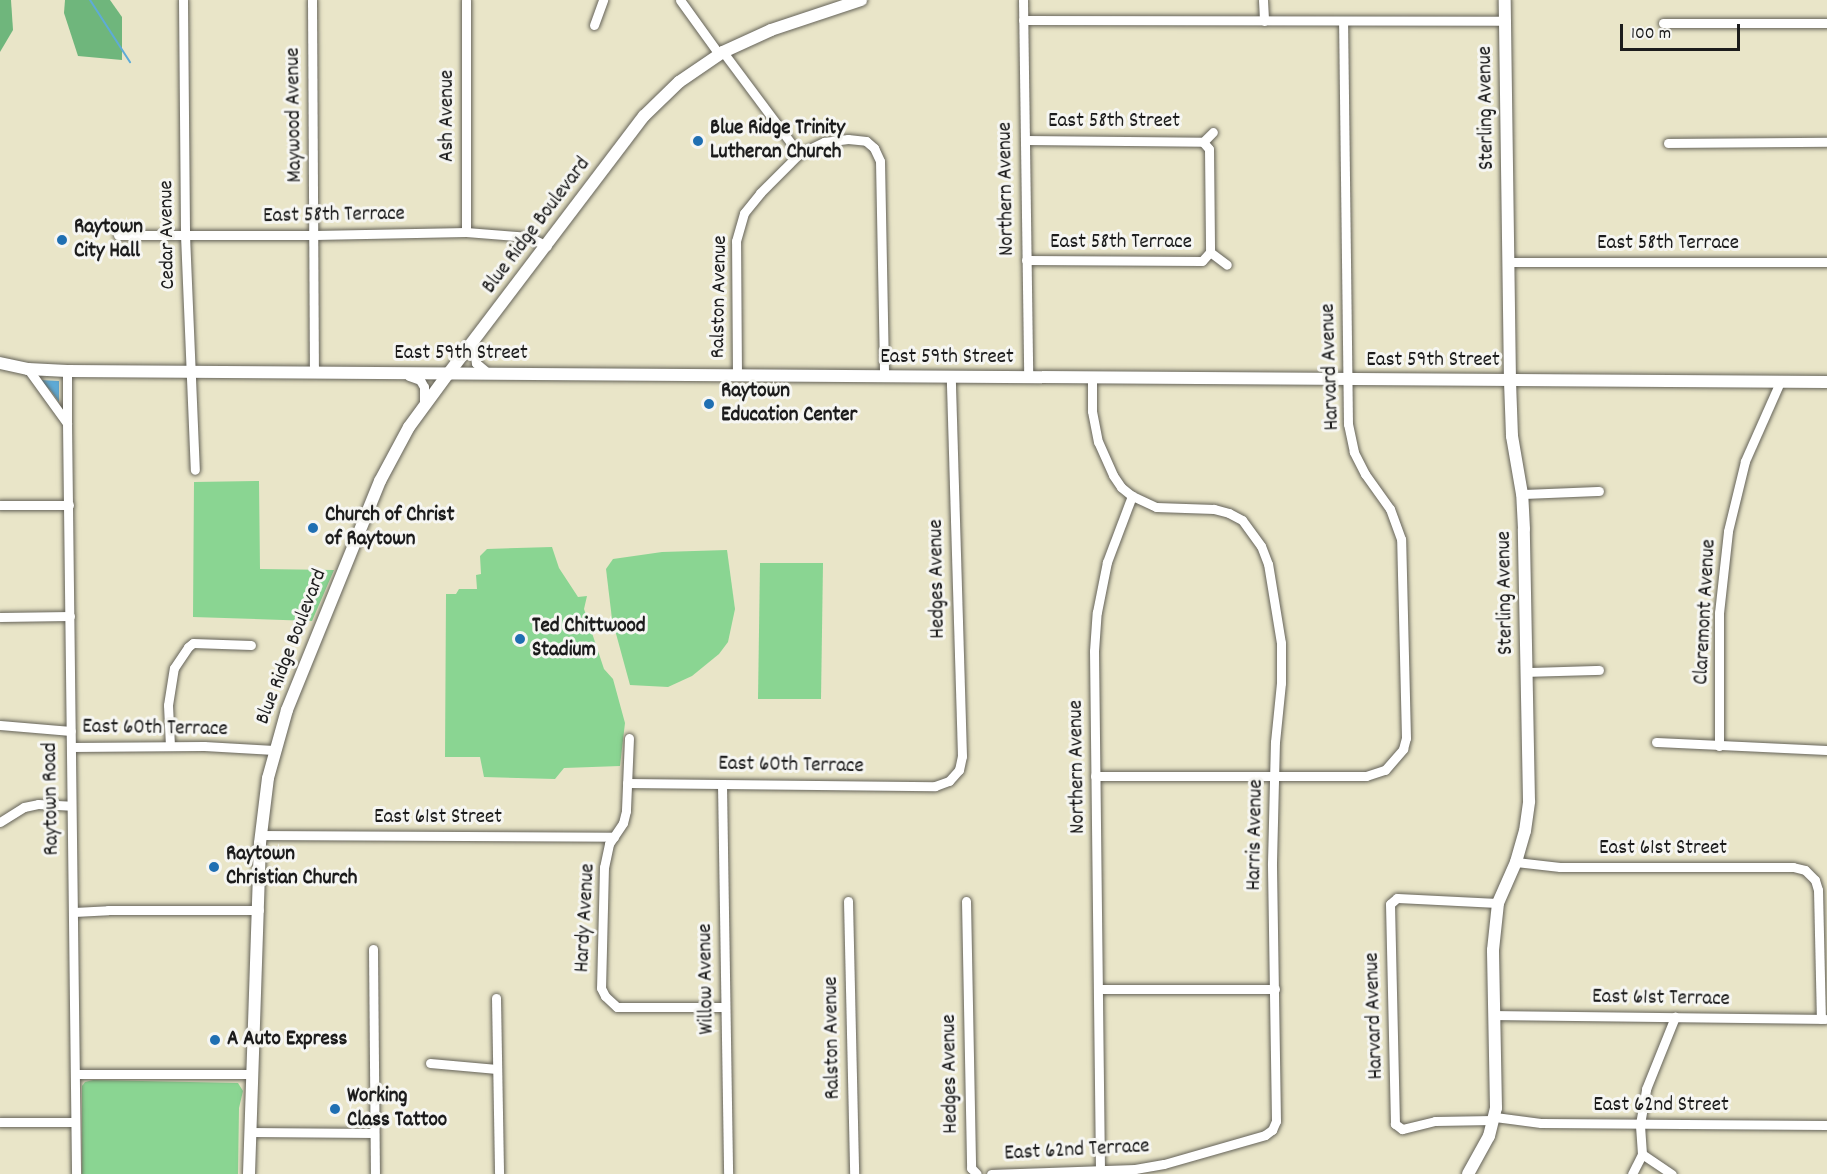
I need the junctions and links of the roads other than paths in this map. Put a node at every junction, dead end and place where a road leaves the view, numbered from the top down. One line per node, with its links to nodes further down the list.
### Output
1 (183, 0): 26 (street, Cedar Avenue)
2 (312, 0): 27 (street, Maywood Avenue)
3 (466, 0): 24 (street, Ash Avenue)
4 (603, 0): 16 (street)
5 (680, 0): 17 (street)
6 (861, 0): 17 (street, Blue Ridge Boulevard)
7 (1023, 0): 10 (street, Northern Avenue)
8 (1263, 0): 11 (street)
9 (1505, 0): 13 (street, Sterling Avenue)
10 (1023, 20): 11 (street); 19 (street, Northern Avenue)
11 (1264, 21): 12 (street)
12 (1343, 21): 13 (street); 48 (street, Harvard Avenue)
13 (1506, 21): 31 (street, Sterling Avenue)
14 (1663, 23): 15 (street)
15 (1827, 23)
16 (594, 25)
17 (721, 53): 23 (street); 28 (street, Blue Ridge Boulevard)
18 (1213, 132): 20 (street)
19 (1025, 140): 20 (street, East 58th Street); 30 (street, Northern Avenue)
20 (1203, 142): 29 (street)
21 (1827, 142): 22 (street)
22 (1668, 143)
23 (800, 154): 43 (street, Ralston Avenue); 44 (street)
24 (466, 232): 27 (street, East 58th Terrace); 28 (street, East 58th Terrace)
25 (118, 235): 26 (street, East 58th Terrace)
26 (185, 235): 27 (street, East 58th Terrace); 38 (street, Cedar Avenue)
27 (315, 235): 39 (street, Maywood Avenue)
28 (547, 246): 34 (street, Blue Ridge Boulevard)
29 (1210, 252): 30 (street, East 58th Terrace); 33 (street)
30 (1026, 260): 46 (street, Northern Avenue)
31 (1509, 262): 32 (street, East 58th Terrace); 49 (street, Sterling Avenue)
32 (1827, 262)
33 (1227, 265)
34 (473, 342): 41 (street, Blue Ridge Boulevard); 42 (street)
35 (0, 363): 36 (street)
36 (28, 369): 37 (street); 53 (street)
37 (67, 371): 38 (street, East 59th Street); 53 (street, Raytown Road)
38 (190, 372): 39 (street, East 59th Street); 54 (street, Cedar Avenue)
39 (315, 373): 40 (street, East 59th Street)
40 (404, 374): 41 (street, East 59th Street); 52 (street)
41 (448, 374): 42 (street, East 59th Street); 52 (street, Blue Ridge Boulevard)
42 (489, 374): 43 (street, East 59th Street)
43 (737, 376): 44 (street, East 59th Street)
44 (884, 377): 45 (street, East 59th Street)
45 (951, 378): 46 (street, East 59th Street); 76 (street, Hedges Avenue)
46 (1028, 378): 47 (street, East 59th Street)
47 (1092, 379): 48 (street, East 59th Street); 57 (street)
48 (1347, 380): 49 (street, East 59th Street); 74 (street, Harvard Avenue)
49 (1510, 381): 50 (street, East 59th Street); 56 (street, Sterling Avenue)
50 (1780, 382): 51 (street, East 59th Street); 70 (street, Claremont Avenue)
51 (1827, 382)
52 (424, 406): 72 (street, Blue Ridge Boulevard)
53 (68, 423): 59 (street, Raytown Road)
54 (195, 470)
55 (1599, 491): 56 (street)
56 (1522, 494): 64 (street, Sterling Avenue)
57 (1132, 496): 74 (street, Harris Avenue); 75 (street, Northern Avenue)
58 (0, 505): 59 (street)
59 (69, 505): 61 (street, Raytown Road)
60 (0, 616): 61 (street)
61 (70, 616): 66 (street, Raytown Road)
62 (251, 645): 69 (street)
63 (1599, 670): 64 (street)
64 (1527, 672): 83 (street, Sterling Avenue)
65 (0, 725): 66 (street, East 60th Terrace)
66 (71, 731): 71 (street, Raytown Road)
67 (629, 738): 77 (street, Hardy Avenue)
68 (1656, 742): 70 (street)
69 (170, 746): 71 (street, East 60th Terrace); 72 (street, East 60th Terrace)
70 (1719, 746): 73 (street)
71 (71, 747): 79 (street, Raytown Road)
72 (274, 750): 81 (street, Blue Ridge Boulevard)
73 (1827, 750)
74 (1274, 775): 75 (street); 91 (street, Harris Avenue)
75 (1095, 776): 90 (street, Northern Avenue)
76 (952, 777): 78 (street, East 60th Terrace)
77 (627, 783): 78 (street, East 60th Terrace); 82 (street, Hardy Avenue)
78 (722, 784): 93 (street, Willow Avenue)
79 (72, 807): 80 (street); 88 (street, Raytown Road)
80 (0, 822)
81 (261, 835): 82 (street, East 61st Street); 87 (street, Blue Ridge Boulevard)
82 (614, 837): 93 (street, Hardy Avenue)
83 (1516, 862): 86 (street, Sterling Avenue); 96 (street, East 61st Street)
84 (966, 901): 119 (street, Hedges Avenue)
85 (848, 902): 118 (street, Ralston Avenue)
86 (1498, 903): 94 (street, Sterling Avenue); 106 (street, Harvard Avenue)
87 (259, 910): 88 (street); 100 (street, Blue Ridge Boulevard)
88 (74, 912): 99 (street, Raytown Road)
89 (373, 949): 109 (street)
90 (1098, 989): 91 (street); 111 (street, Northern Avenue)
91 (1275, 989): 108 (street, Harris Avenue)
92 (496, 998): 98 (street)
93 (725, 1007): 117 (street, Willow Avenue)
94 (1494, 1015): 95 (street, East 61st Terrace); 101 (street, Sterling Avenue)
95 (1675, 1017): 96 (street, East 61st Terrace); 104 (street)
96 (1824, 1019)
97 (430, 1063): 98 (street)
98 (497, 1069): 116 (street)
99 (75, 1074): 100 (street); 103 (street, Raytown Road)
100 (251, 1074): 107 (street, Blue Ridge Boulevard)
101 (1494, 1118): 104 (street, East 62nd Street); 106 (street, East 62nd Street); 121 (street, Sterling Avenue)
102 (0, 1122): 103 (street)
103 (75, 1122): 113 (street, Raytown Road)
104 (1640, 1124): 105 (street, East 62nd Street); 110 (street)
105 (1827, 1125)
106 (1399, 1129)
107 (250, 1132): 109 (street); 114 (street, Blue Ridge Boulevard)
108 (1268, 1132): 111 (street, East 62nd Terrace)
109 (374, 1133): 115 (street)
110 (1642, 1154): 122 (street); 123 (street)
111 (1100, 1171): 112 (street, East 62nd Terrace)
112 (1037, 1173): 120 (street, East 62nd Terrace)
113 (76, 1174)
114 (249, 1174)
115 (375, 1174)
116 (499, 1174)
117 (728, 1174)
118 (854, 1174)
119 (976, 1174)
120 (992, 1174)
121 (1468, 1174)
122 (1632, 1174)
123 (1672, 1174)

